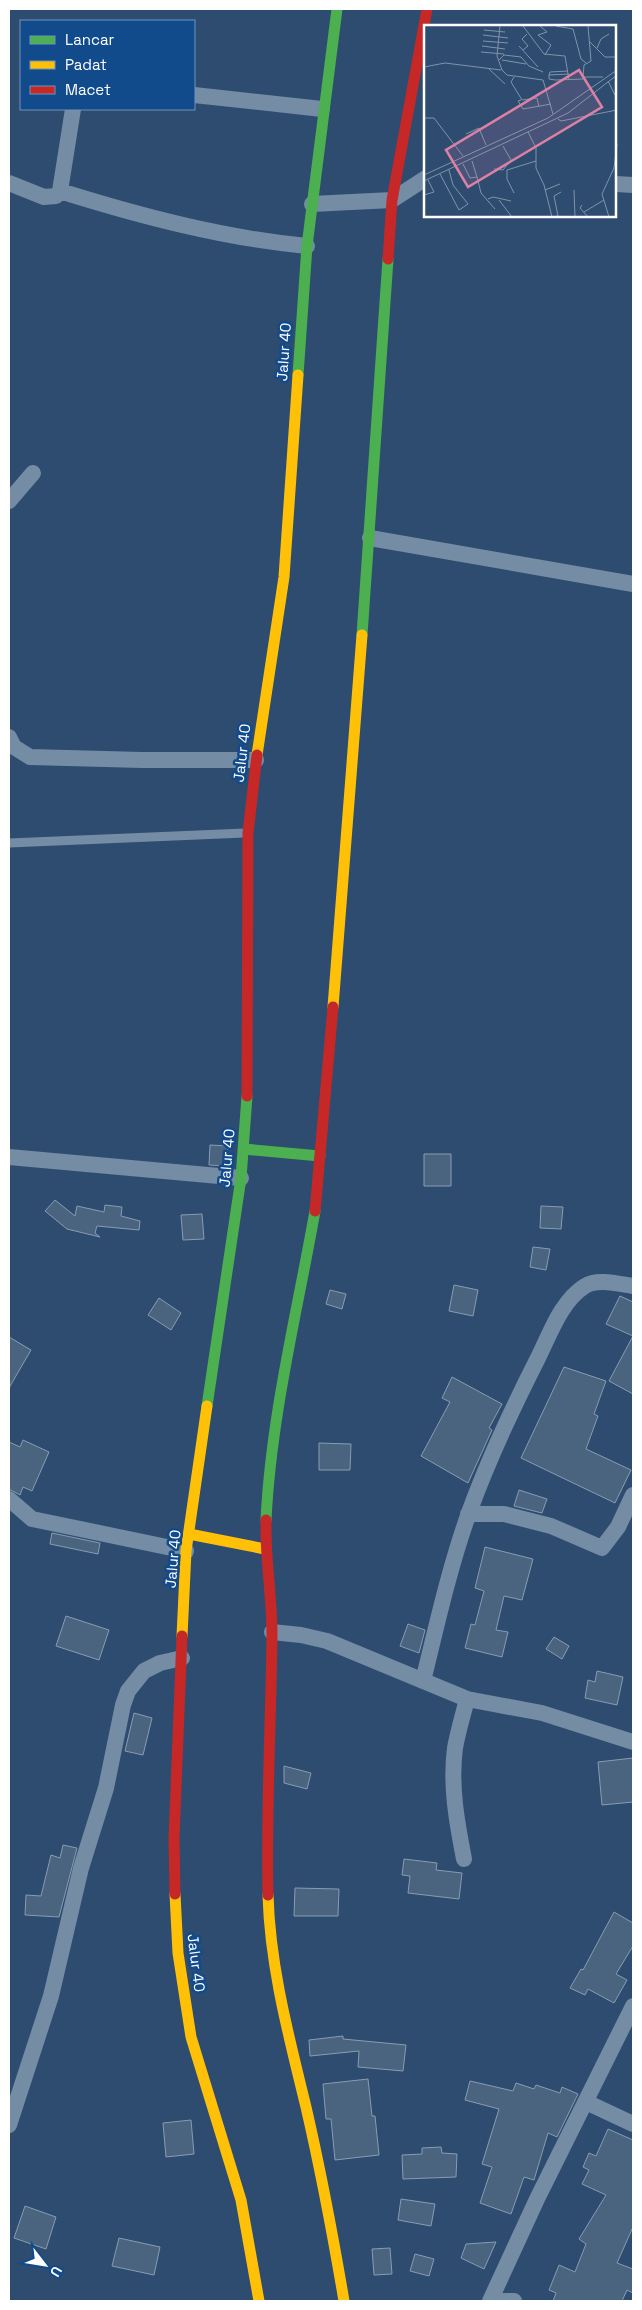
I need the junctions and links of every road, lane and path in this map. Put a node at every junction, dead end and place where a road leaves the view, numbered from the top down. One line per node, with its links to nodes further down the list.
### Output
1 (337, 9): 6 (highway, Jalur 40)
2 (427, 9): 3 (highway)
3 (424, 25)
4 (424, 25): 13 (highway)
5 (195, 95): 6 (street)
6 (322, 109): 14 (highway, Jalur 40)
7 (73, 110): 12 (street)
8 (424, 179): 13 (street)
9 (9, 183): 12 (street)
10 (617, 184): 11 (street)
11 (633, 185)
12 (60, 191): 15 (street)
13 (392, 200): 14 (street); 18 (highway)
14 (312, 204): 15 (highway, Jalur 40)
15 (307, 246): 21 (highway, Jalur 40)
16 (33, 473): 17 (street)
17 (9, 501)
18 (370, 538): 19 (street); 25 (highway)
19 (633, 584)
20 (9, 737): 21 (street)
21 (256, 760): 22 (highway, Jalur 40)
22 (248, 833): 23 (lane); 24 (highway, Jalur 40)
23 (9, 843)
24 (244, 1149): 25 (highway); 27 (highway, Jalur 40)
25 (320, 1156): 33 (highway)
26 (9, 1157): 27 (street)
27 (241, 1178): 32 (highway, Jalur 40)
28 (633, 1286): 31 (street)
29 (633, 1495): 31 (street)
30 (9, 1499): 34 (street)
31 (468, 1514): 37 (street)
32 (189, 1534): 33 (highway); 34 (highway, Jalur 40)
33 (265, 1549): 35 (highway)
34 (186, 1552): 36 (highway, Jalur 40)
35 (272, 1632): 37 (street); 46 (highway)
36 (182, 1658): 44 (street); 45 (highway, Jalur 40)
37 (423, 1681): 38 (street)
38 (467, 1699): 39 (street); 40 (street)
39 (633, 1742)
40 (464, 1859)
41 (633, 2006): 42 (street)
42 (586, 2102): 43 (street); 47 (street)
43 (633, 2124)
44 (9, 2125)
45 (259, 2301)
46 (344, 2301)
47 (490, 2301)
48 (498, 2301): 49 (street)
49 (514, 2301)

